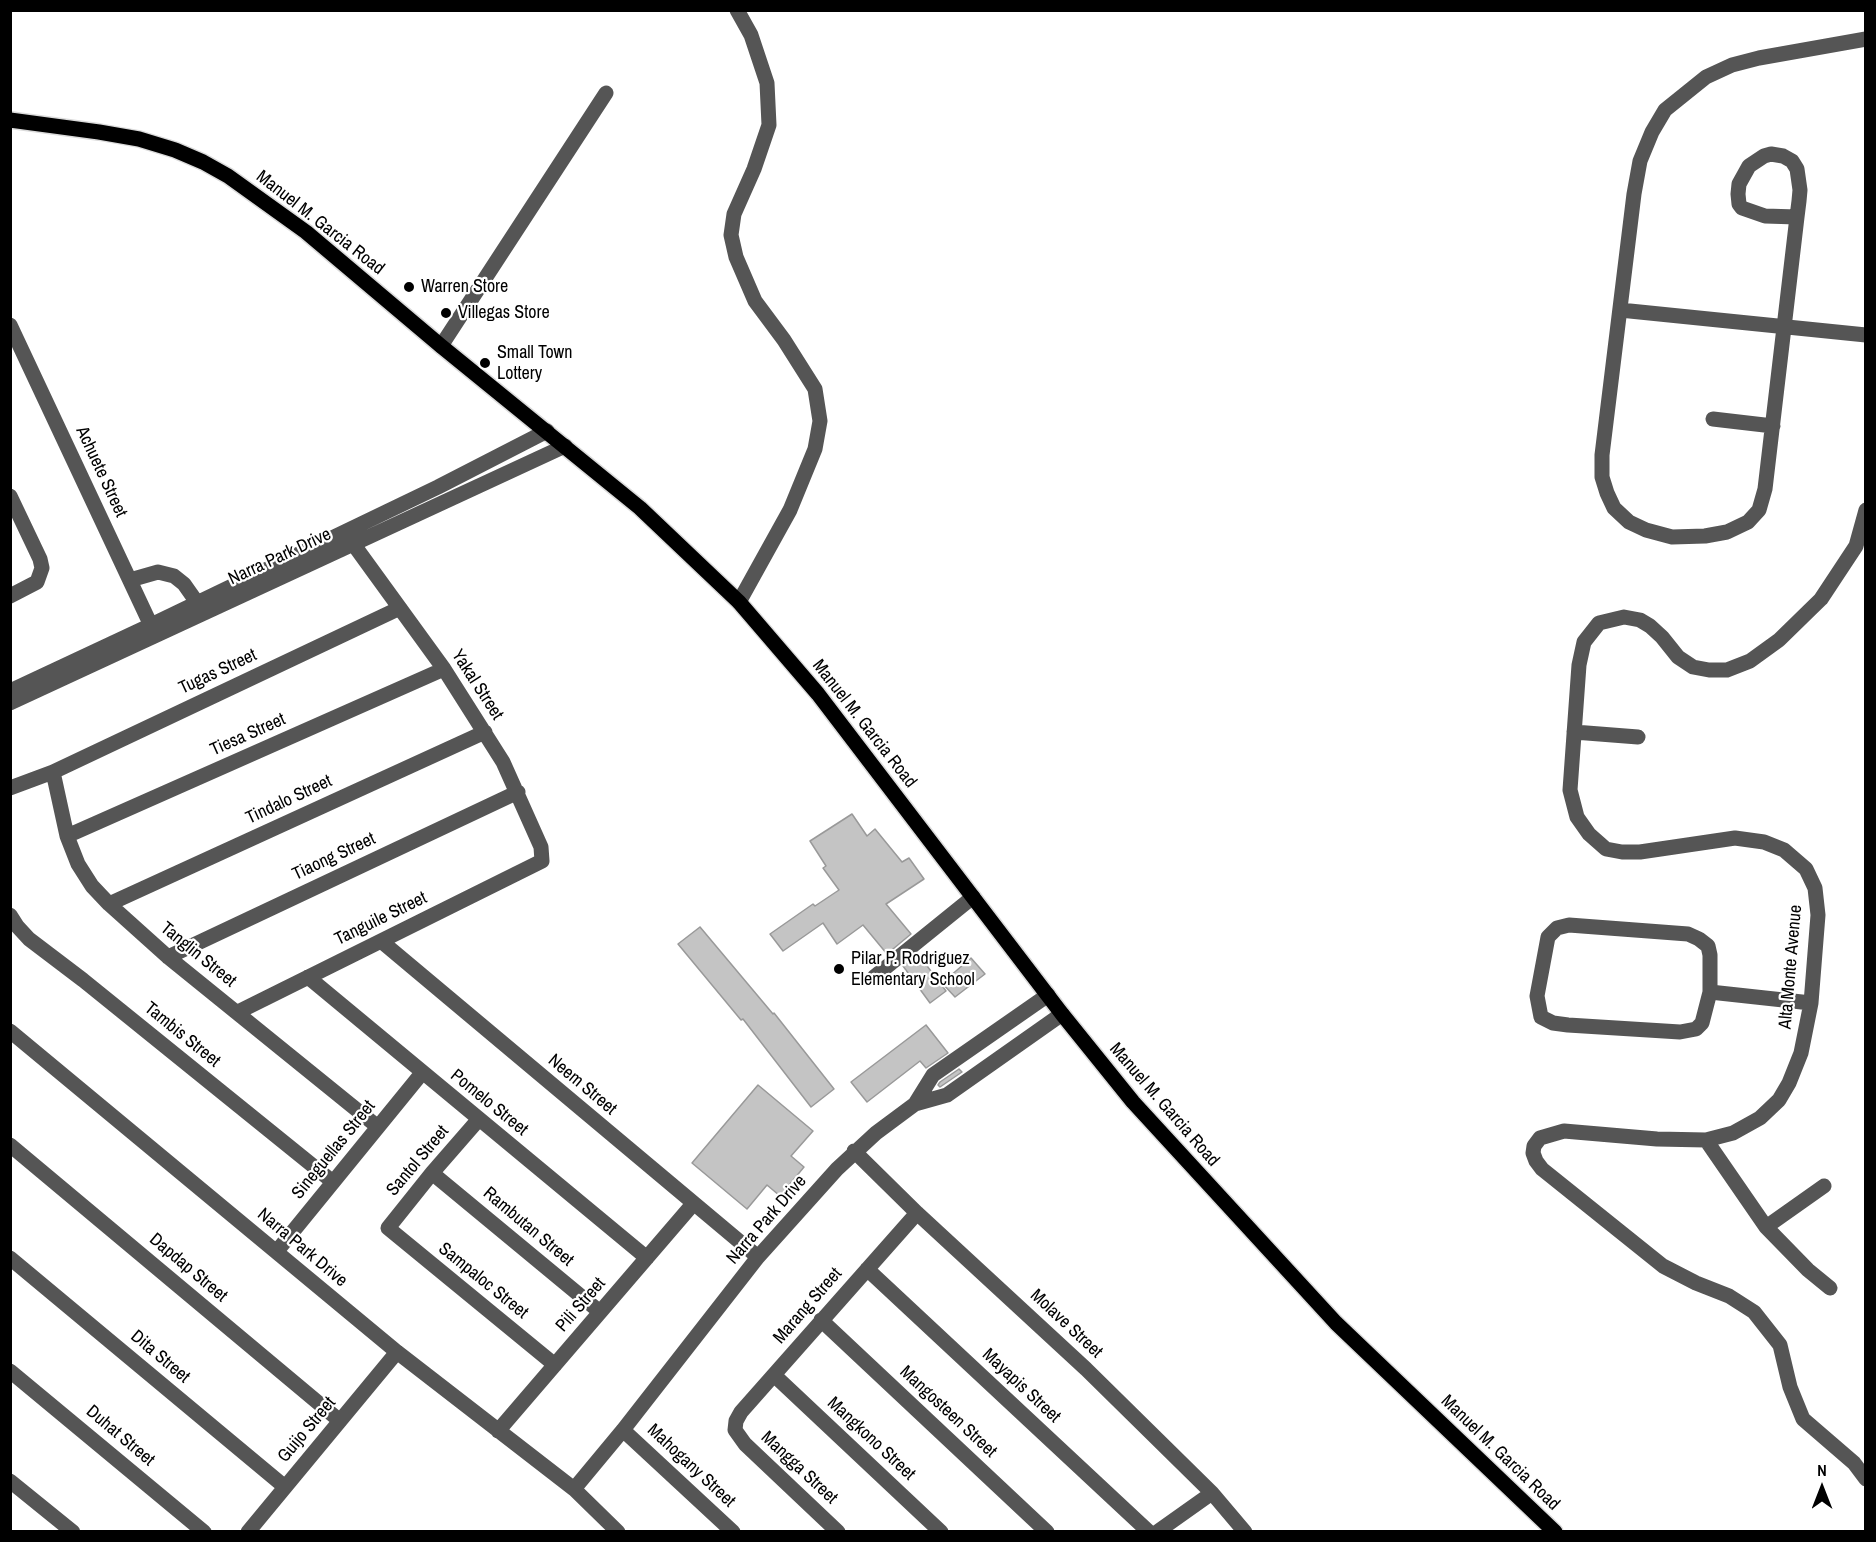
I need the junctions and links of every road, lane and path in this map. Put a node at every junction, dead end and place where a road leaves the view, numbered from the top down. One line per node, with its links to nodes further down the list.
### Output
1 (737, 10): 20 (street)
2 (1866, 39): 6 (street)
3 (606, 93): 10 (street)
4 (10, 120): 10 (main road, Manuel M. Garcia Road)
5 (1797, 217): 5 (street); 8 (street)
6 (1620, 310): 8 (street); 12 (street)
7 (10, 325): 18 (street, Achuete Street)
8 (1784, 326): 9 (street); 12 (street)
9 (1866, 335)
10 (441, 346): 13 (main road, Manuel M. Garcia Road)
11 (1713, 419): 12 (street)
12 (1773, 426)
13 (547, 431): 14 (main road, Manuel M. Garcia Road); 21 (street, Narra Park Drive)
14 (566, 446): 17 (street, Narra Park Drive); 20 (main road, Manuel M. Garcia Road)
15 (10, 496): 19 (street)
16 (1866, 510): 28 (street, Alta Monte Avenue)
17 (354, 545): 21 (street, Narra Park Drive); 22 (street, Yakal Street)
18 (130, 580): 21 (street); 23 (street, Achuete Street)
19 (10, 596)
20 (739, 602): 35 (main road, Manuel M. Garcia Road)
21 (201, 608): 23 (street, Narra Park Drive)
22 (400, 608): 24 (street, Yakal Street); 30 (street, Tugas Street)
23 (153, 631): 25 (street, Narra Park Drive); 26 (street, Narra Park Drive)
24 (444, 669): 27 (street, Yakal Street); 33 (street, Tiesa Street)
25 (10, 691)
26 (10, 703)
27 (485, 732): 32 (street, Yakal Street); 36 (street, Tindalo Street)
28 (1574, 732): 29 (street); 44 (street, Alta Monte Avenue)
29 (1638, 737)
30 (54, 772): 31 (street); 33 (street, Tanglin Street)
31 (10, 788)
32 (518, 792): 34 (street, Yakal Street); 39 (street, Tiaong Street)
33 (67, 836): 36 (street, Tanglin Street)
34 (542, 861): 38 (street, Tanguile Street)
35 (973, 897): 41 (street); 43 (main road, Manuel M. Garcia Road)
36 (109, 904): 39 (street, Tanglin Street)
37 (10, 915): 56 (street, Tambis Street)
38 (381, 940): 40 (street, Tanguile Street); 58 (street, Neem Street)
39 (168, 957): 45 (street, Tanglin Street)
40 (308, 977): 45 (street, Tanguile Street); 48 (street, Pomelo Street)
41 (874, 977)
42 (1710, 992): 42 (street); 44 (street)
43 (1048, 995): 46 (main road, Manuel M. Garcia Road); 49 (street, Narra Park Drive)
44 (1811, 1003): 52 (street, Alta Monte Avenue)
45 (237, 1012): 51 (street, Tanglin Street)
46 (1062, 1014): 49 (street, Narra Park Drive); 94 (main road, Manuel M. Garcia Road)
47 (10, 1031): 62 (street, Narra Park Drive)
48 (422, 1073): 50 (street, Pomelo Street); 51 (street, Sineguellas Street)
49 (915, 1104): 54 (street, Narra Park Drive)
50 (479, 1119): 55 (street, Santol Street); 65 (street, Pomelo Street)
51 (378, 1127): 56 (street, Sineguellas Street)
52 (1706, 1140): 60 (street); 78 (street, Alta Monte Avenue)
53 (10, 1145): 74 (street, Dapdap Street)
54 (854, 1151): 59 (street, Molave Street); 63 (street, Narra Park Drive)
55 (432, 1173): 61 (street, Santol Street); 68 (street, Rambutan Street)
56 (333, 1182): 62 (street, Sineguellas Street)
57 (1824, 1186): 60 (street)
58 (693, 1204): 63 (street, Neem Street); 65 (street, Pili Street)
59 (917, 1213): 66 (street, Marang Street); 82 (street, Molave Street)
60 (1766, 1227): 67 (street)
61 (388, 1228): 71 (street, Sampaloc Street)
62 (277, 1251): 70 (street, Narra Park Drive)
63 (758, 1257): 75 (street, Narra Park Drive)
64 (10, 1258): 80 (street, Dita Street)
65 (647, 1258): 68 (street, Pili Street)
66 (867, 1269): 69 (street, Marang Street); 91 (street, Mayapis Street)
67 (1830, 1288)
68 (600, 1312): 71 (street, Pili Street)
69 (821, 1320): 73 (street, Marang Street); 84 (street, Mangosteen Street)
70 (397, 1352): 74 (street, Guijo Street); 77 (street, Narra Park Drive)
71 (555, 1365): 77 (street, Pili Street)
72 (10, 1371): 86 (street, Duhat Street)
73 (774, 1375): 76 (street, Marang Street); 90 (street, Mangkono Street)
74 (340, 1421): 80 (street, Guijo Street)
75 (623, 1430): 81 (street, Narra Park Drive); 88 (street, Mahogany Street)
76 (735, 1430): 89 (street, Mangga Street)
77 (498, 1431): 81 (street, Narra Park Drive)
78 (1866, 1479)
79 (10, 1481): 85 (street)
80 (285, 1487): 83 (street, Guijo Street)
81 (574, 1489): 87 (street, Narra Park Drive)
82 (1212, 1493): 92 (street); 93 (street, Molave Street)
83 (256, 1529)
84 (1039, 1529)
85 (73, 1532)
86 (204, 1532)
87 (618, 1532)
88 (733, 1532)
89 (838, 1532)
90 (941, 1532)
91 (1149, 1532)
92 (1157, 1532)
93 (1245, 1532)
94 (1555, 1532)

